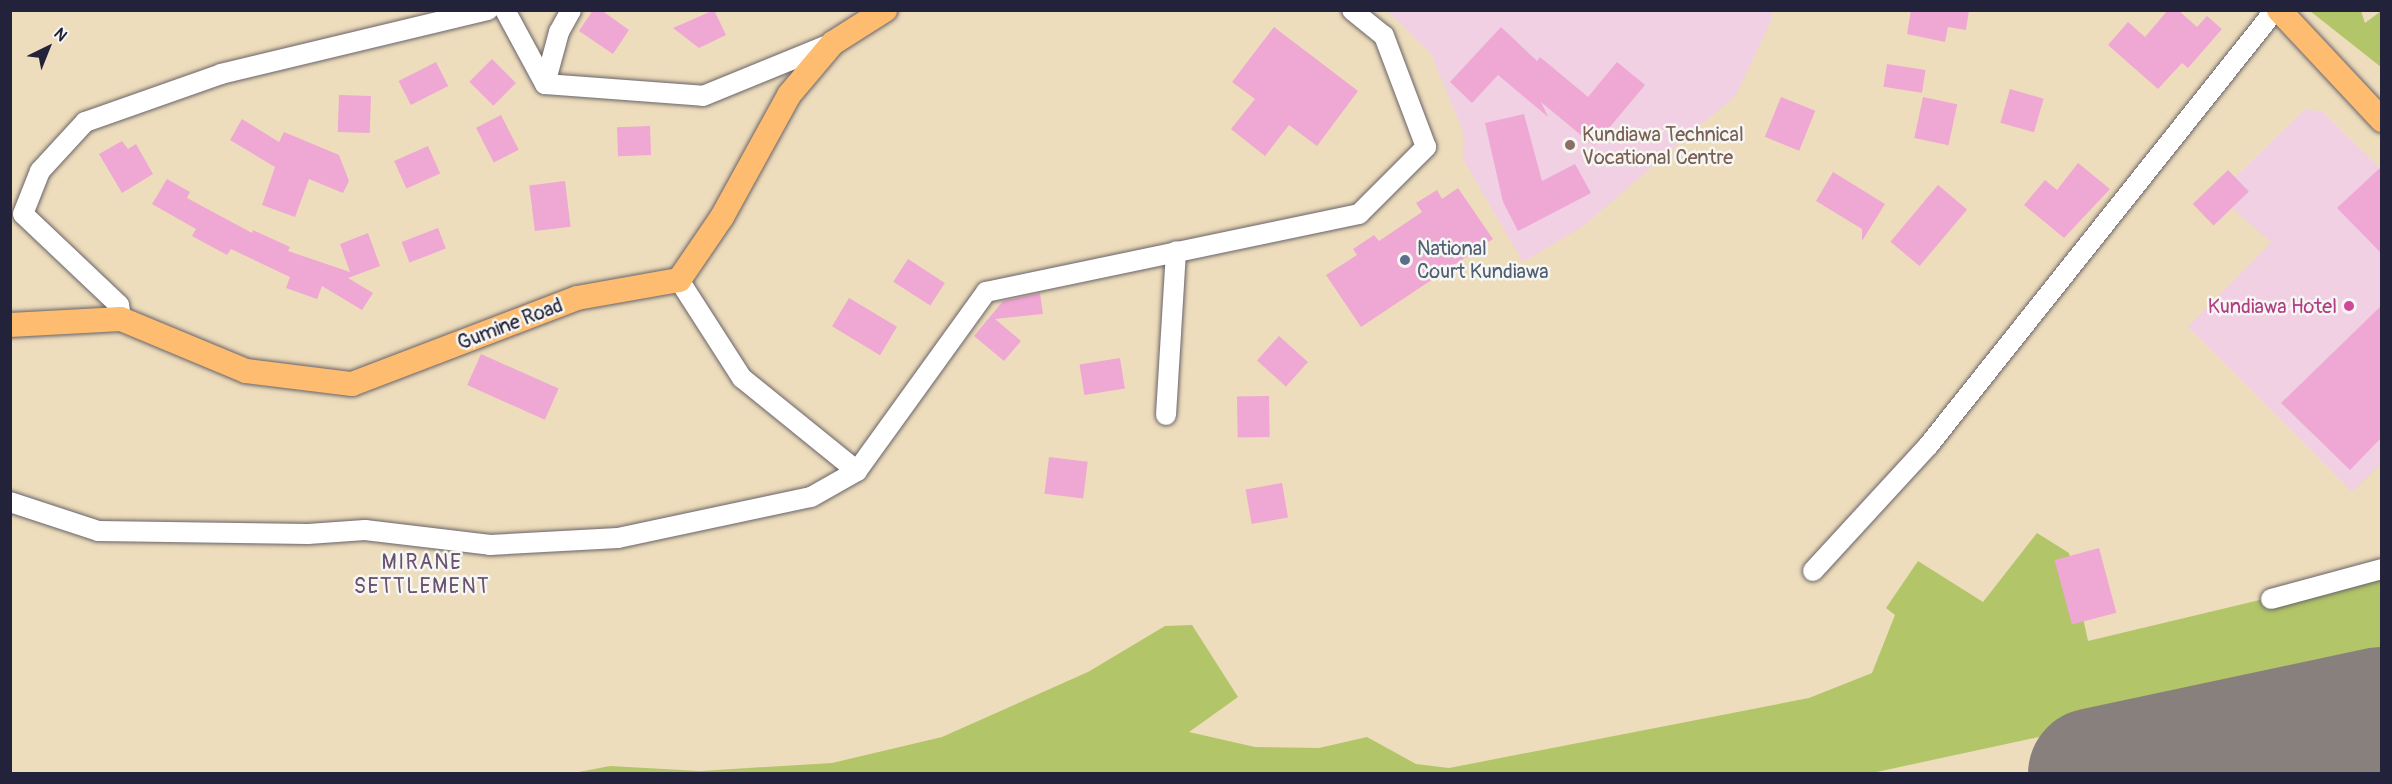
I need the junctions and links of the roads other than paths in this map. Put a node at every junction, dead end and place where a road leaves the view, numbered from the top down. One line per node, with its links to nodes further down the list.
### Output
1 (488, 10): 12 (street)
2 (506, 10): 8 (street)
3 (571, 10): 8 (street)
4 (885, 10): 7 (main road)
5 (1352, 10): 10 (street)
6 (2277, 10): 9 (main road); 18 (street)
7 (832, 43): 8 (street); 11 (main road)
8 (545, 84)
9 (2382, 120)
10 (1176, 251): 14 (street); 15 (street)
11 (679, 280): 12 (main road, Gumine Road); 15 (street)
12 (121, 319): 13 (main road, Gumine Road)
13 (10, 325)
14 (1166, 415)
15 (857, 471): 16 (street)
16 (10, 502)
17 (2382, 569): 19 (street)
18 (1813, 571)
19 (2271, 599)

